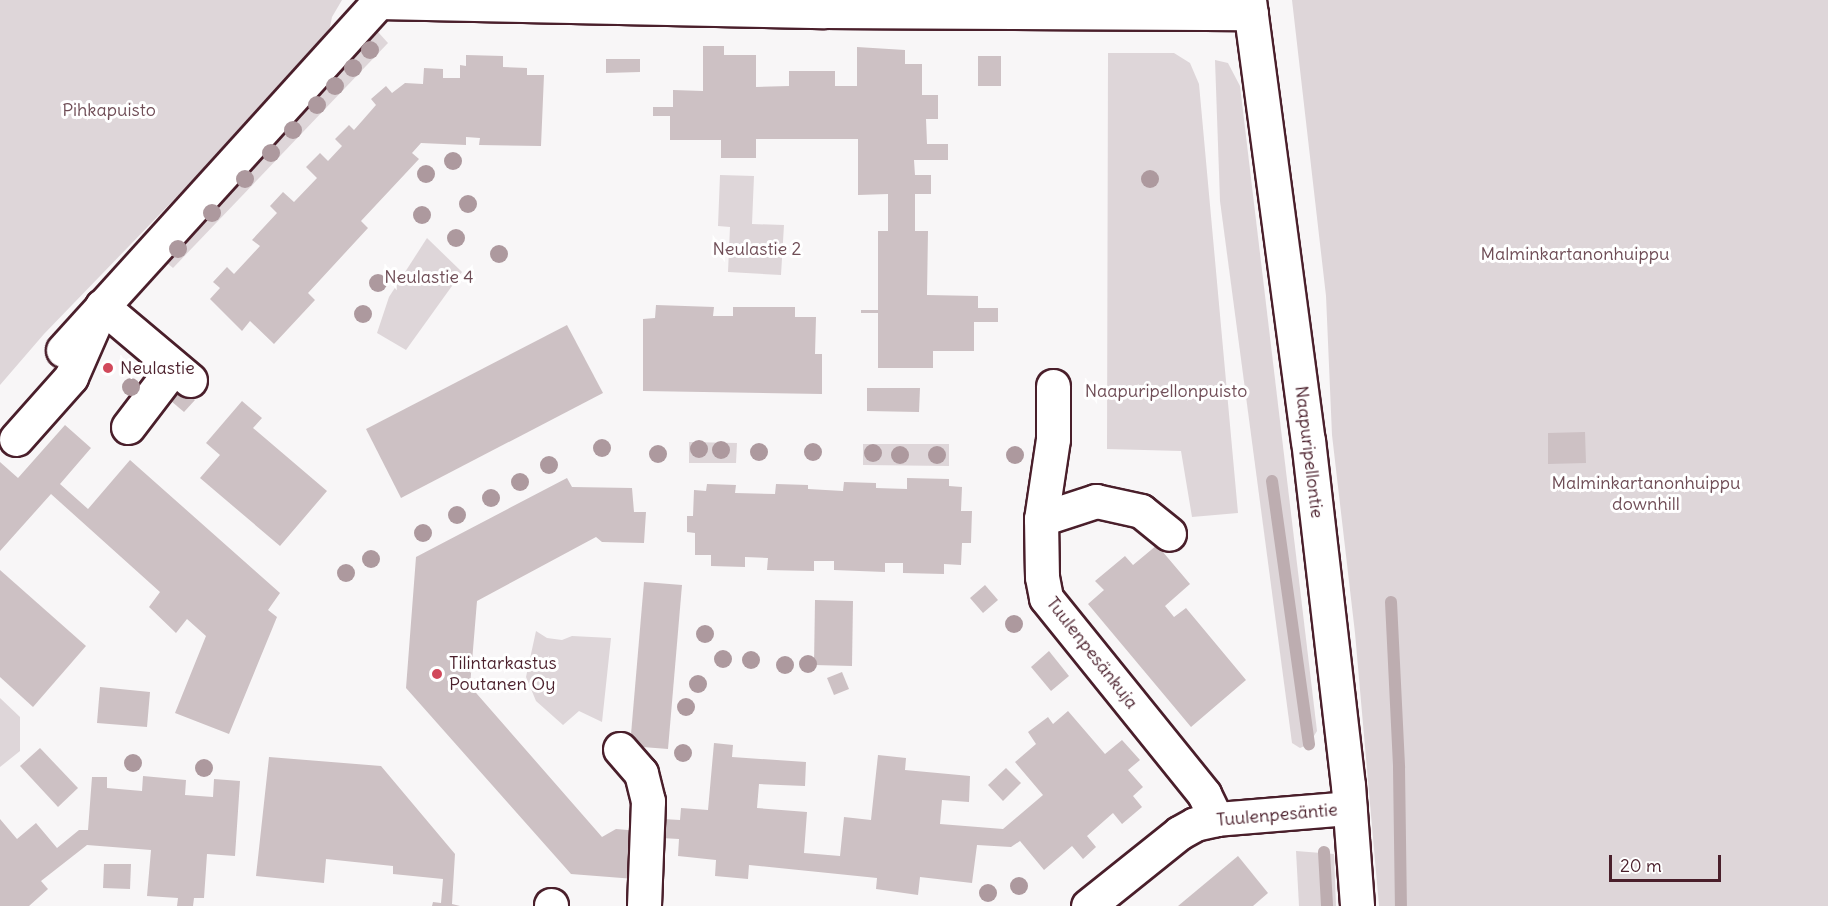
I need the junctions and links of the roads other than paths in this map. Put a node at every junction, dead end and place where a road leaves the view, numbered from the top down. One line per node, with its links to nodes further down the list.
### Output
1 (378, 1): 2 (street); 4 (street)
2 (1111, 6): 3 (street)
3 (1250, 7): 12 (street, Naapuripellontie)
4 (102, 306): 5 (street); 7 (street); 8 (street)
5 (63, 350)
6 (1053, 386): 9 (street, Tuulenpesänkuja)
7 (128, 428)
8 (16, 439)
9 (1041, 519): 10 (street); 13 (street, Tuulenpesänkuja)
10 (1169, 534)
11 (620, 749): 14 (street)
12 (1350, 808): 13 (street, Tuulenpesäntie); 16 (street, Naapuripellontie)
13 (1216, 819): 15 (street, Tuulenpesäntie)
14 (644, 906)
15 (1088, 906)
16 (1357, 906)

